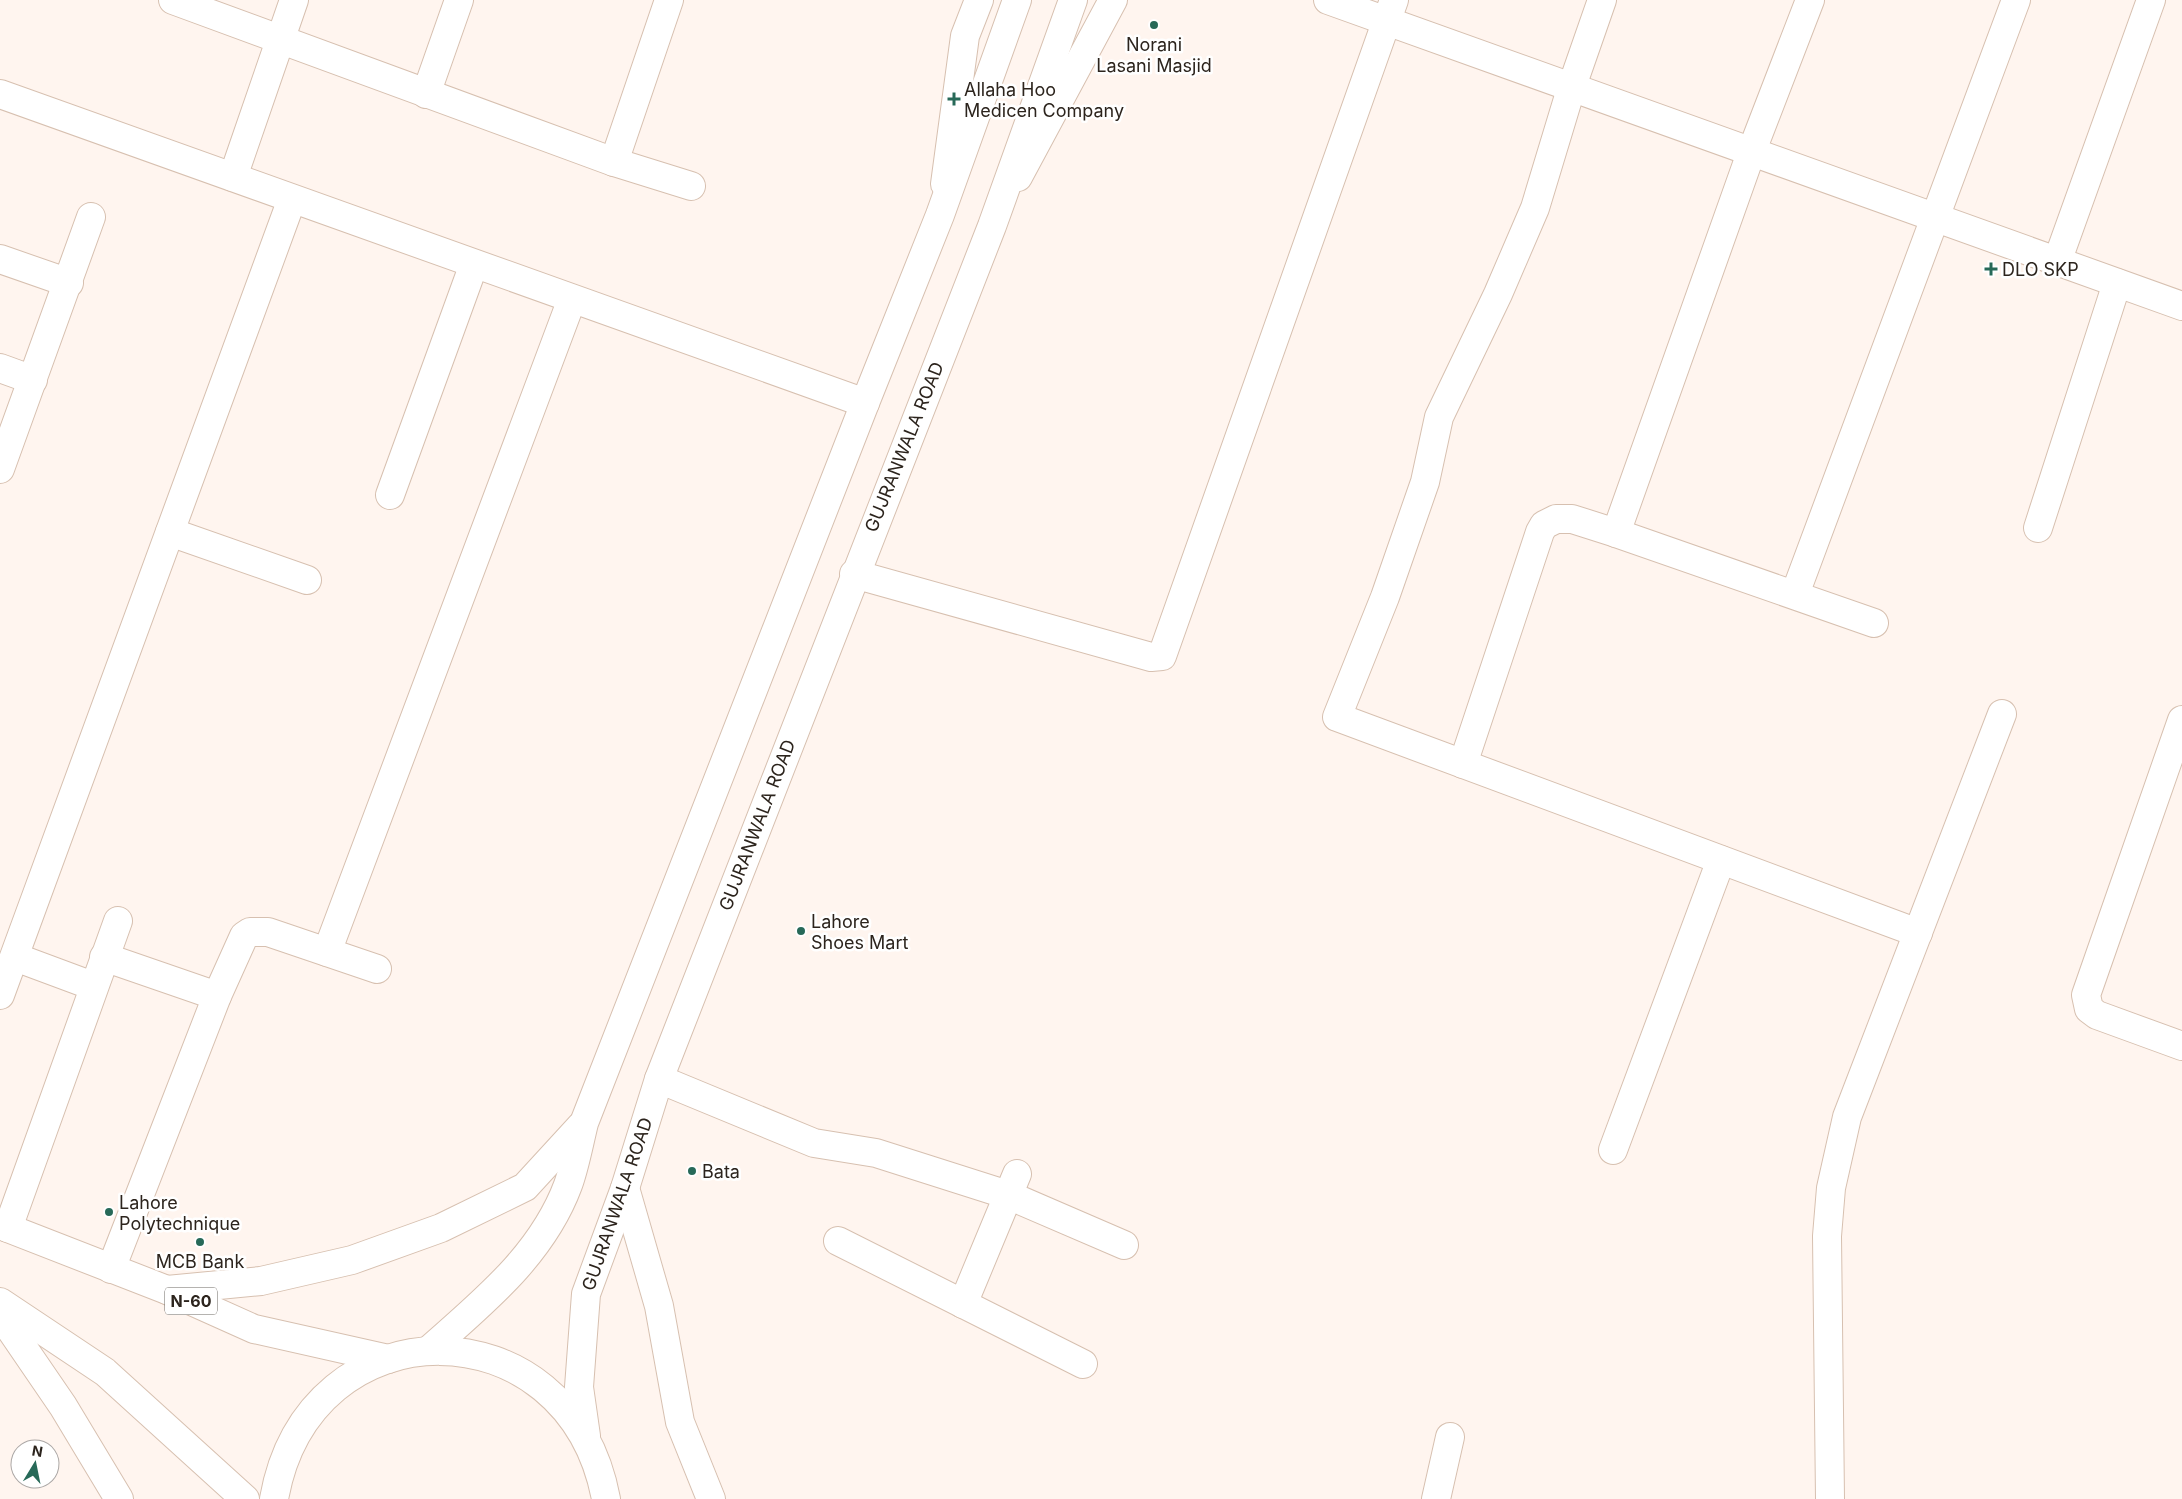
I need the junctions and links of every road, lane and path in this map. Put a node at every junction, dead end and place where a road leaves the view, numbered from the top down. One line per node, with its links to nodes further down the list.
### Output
1 (173, 0): 15 (main road)
2 (294, 0): 15 (main road)
3 (459, 0): 18 (main road)
4 (669, 0): 20 (main road)
5 (978, 0): 25 (main road)
6 (1017, 0): 25 (main road)
7 (1073, 0): 27 (main road, GUJRANWALA ROAD)
8 (1114, 0): 27 (main road, GUJRANWALA ROAD)
9 (1328, 0): 14 (main road)
10 (1602, 0): 16 (main road)
11 (1810, 0): 19 (main road)
12 (2016, 0): 26 (main road)
13 (2151, 0): 29 (main road)
14 (1391, 11): 16 (main road); 43 (main road)
15 (281, 40): 18 (main road); 21 (main road)
16 (1571, 89): 19 (main road); 49 (main road)
17 (0, 94): 21 (main road)
18 (426, 94): 20 (main road)
19 (1751, 153): 26 (main road); 42 (main road)
20 (614, 162): 22 (main road)
21 (233, 177): 23 (main road)
22 (691, 186)
23 (292, 199): 30 (main road); 41 (main road)
24 (92, 216): 31 (main road)
25 (940, 216): 37 (main road)
26 (1935, 218): 29 (main road); 45 (main road)
27 (992, 226): 43 (main road, GUJRANWALA ROAD)
28 (0, 259): 31 (main road)
29 (2057, 262): 32 (main road)
30 (474, 264): 33 (main road); 39 (main road)
31 (68, 283): 36 (main road)
32 (2117, 283): 34 (main road); 40 (main road)
33 (572, 299): 37 (main road); 53 (main road)
34 (2182, 306)
35 (0, 368): 36 (main road)
36 (33, 380): 38 (main road)
37 (865, 403): 62 (main road)
38 (0, 469)
39 (390, 495)
40 (2038, 528)
41 (170, 532): 44 (main road); 55 (main road)
42 (1616, 533): 45 (main road); 49 (main road)
43 (854, 574): 61 (main road, GUJRANWALA ROAD)
44 (308, 580)
45 (1795, 594): 46 (main road)
46 (1874, 622)
47 (2002, 714): 52 (main road)
48 (2182, 720): 60 (main road)
49 (1463, 764): 50 (main road)
50 (1720, 860): 52 (main road); 63 (main road)
51 (118, 921): 54 (main road)
52 (1918, 933): 85 (main road)
53 (326, 952): 56 (main road); 59 (main road)
54 (104, 957): 57 (main road); 59 (main road)
55 (15, 958): 57 (main road); 58 (main road)
56 (377, 969)
57 (93, 986): 66 (main road)
58 (0, 995)
59 (217, 996): 69 (main road)
60 (2182, 1046)
61 (659, 1079): 64 (main road); 65 (main road, GUJRANWALA ROAD)
62 (584, 1123): 70 (main road); 74 (main road)
63 (1613, 1150)
64 (1012, 1185): 68 (main road); 72 (main road)
65 (625, 1188): 77 (main road, GUJRANWALA ROAD); 83 (main road)
66 (4, 1227): 69 (main road, N-60)
67 (838, 1241): 72 (main road)
68 (1124, 1245)
69 (112, 1269): 70 (main road, N-60)
70 (167, 1290): 75 (main road, N-60)
71 (0, 1302): 80 (main road)
72 (963, 1304): 76 (main road)
73 (0, 1314): 79 (main road)
74 (429, 1350): 75 (main road); 77 (main road)
75 (388, 1359): 81 (main road)
76 (1083, 1364)
77 (586, 1436): 82 (main road)
78 (1450, 1437): 84 (main road)
79 (119, 1499)
80 (245, 1499)
81 (274, 1499)
82 (606, 1499)
83 (712, 1499)
84 (1436, 1499)
85 (1830, 1499)

